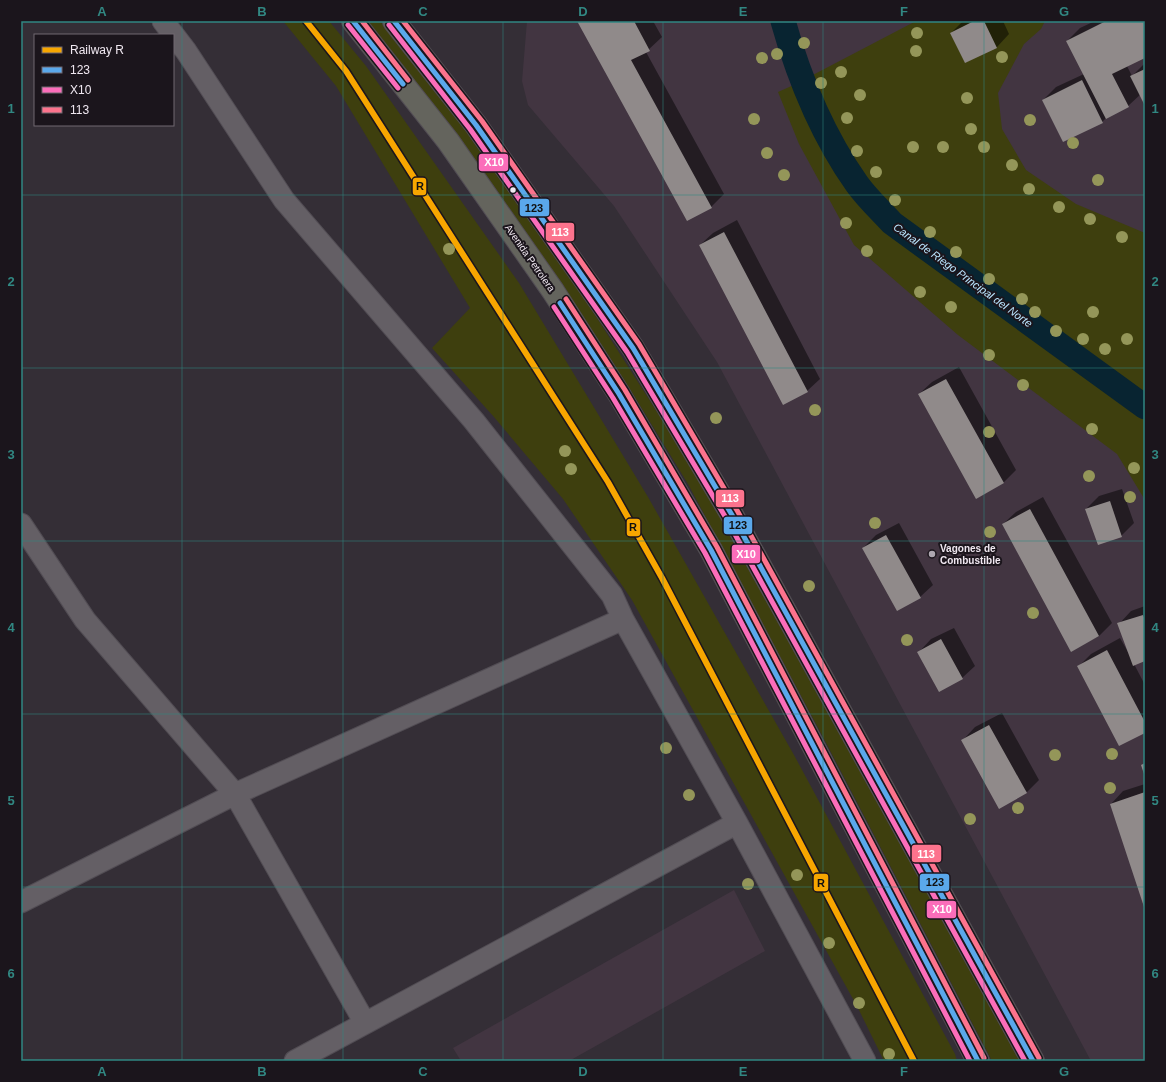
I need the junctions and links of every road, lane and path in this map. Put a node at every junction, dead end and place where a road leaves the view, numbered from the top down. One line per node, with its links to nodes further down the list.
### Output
1 (162, 21): 4 (street)
2 (353, 21): 15 (highway, Avenida Petrolera)
3 (394, 21): 16 (highway)
4 (172, 34)
5 (174, 36): 7 (street)
6 (21, 524): 8 (street)
7 (623, 619): 8 (street); 9 (street)
8 (235, 794): 10 (street); 11 (street)
9 (737, 823): 11 (street); 14 (street)
10 (21, 902)
11 (365, 1023): 12 (street)
12 (325, 1054): 13 (street)
13 (295, 1061)
14 (865, 1061)
15 (978, 1061)
16 (1033, 1061)

